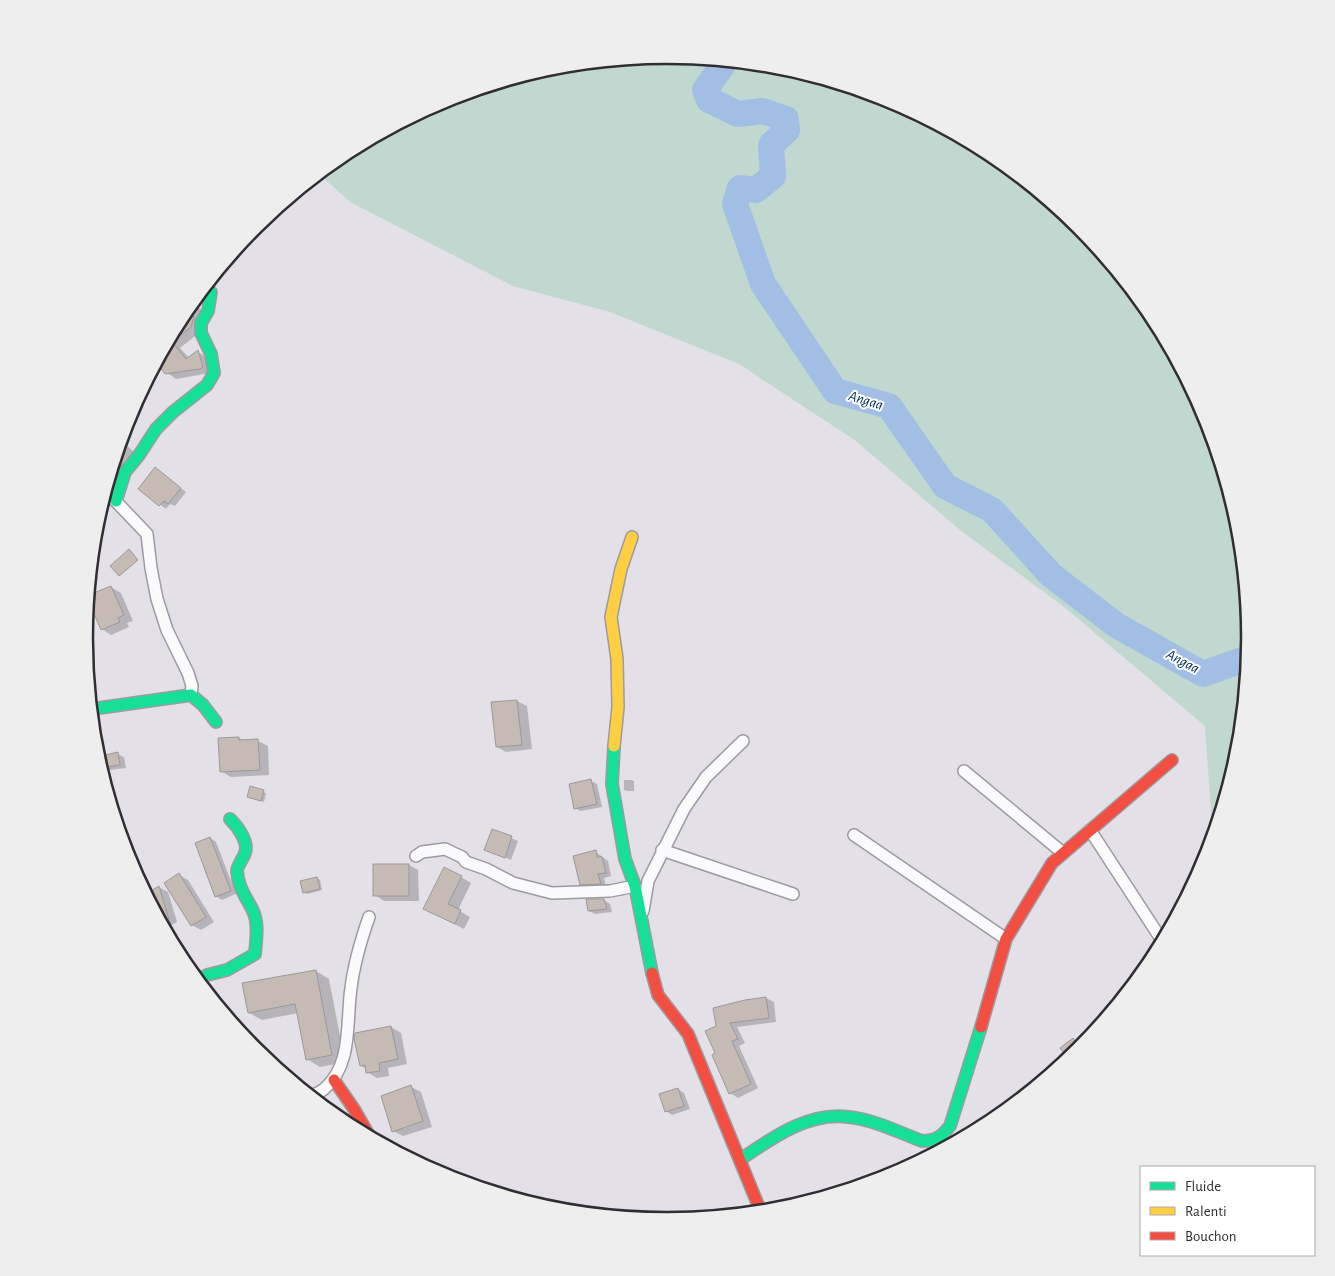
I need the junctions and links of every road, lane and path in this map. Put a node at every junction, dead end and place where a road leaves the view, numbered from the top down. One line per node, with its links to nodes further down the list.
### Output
1 (211, 292): 3 (street)
2 (111, 496): 3 (street)
3 (116, 501): 5 (street)
4 (632, 537): 17 (street)
5 (192, 695): 6 (street); 7 (street)
6 (97, 708)
7 (216, 722)
8 (743, 741): 14 (street)
9 (1172, 760): 12 (street)
10 (964, 771): 15 (street)
11 (230, 819): 23 (street)
12 (1090, 830): 15 (street); 21 (street)
13 (854, 835): 22 (street)
14 (662, 850): 18 (street); 19 (street)
15 (1063, 853): 22 (street)
16 (416, 856): 17 (street)
17 (635, 886): 19 (street)
18 (793, 894)
19 (642, 916): 27 (street)
20 (369, 917): 24 (street)
21 (1159, 935)
22 (1006, 939): 27 (street)
23 (204, 977)
24 (334, 1080): 25 (street); 26 (street)
25 (318, 1094)
26 (363, 1124)
27 (740, 1158): 28 (street)
28 (758, 1204)

